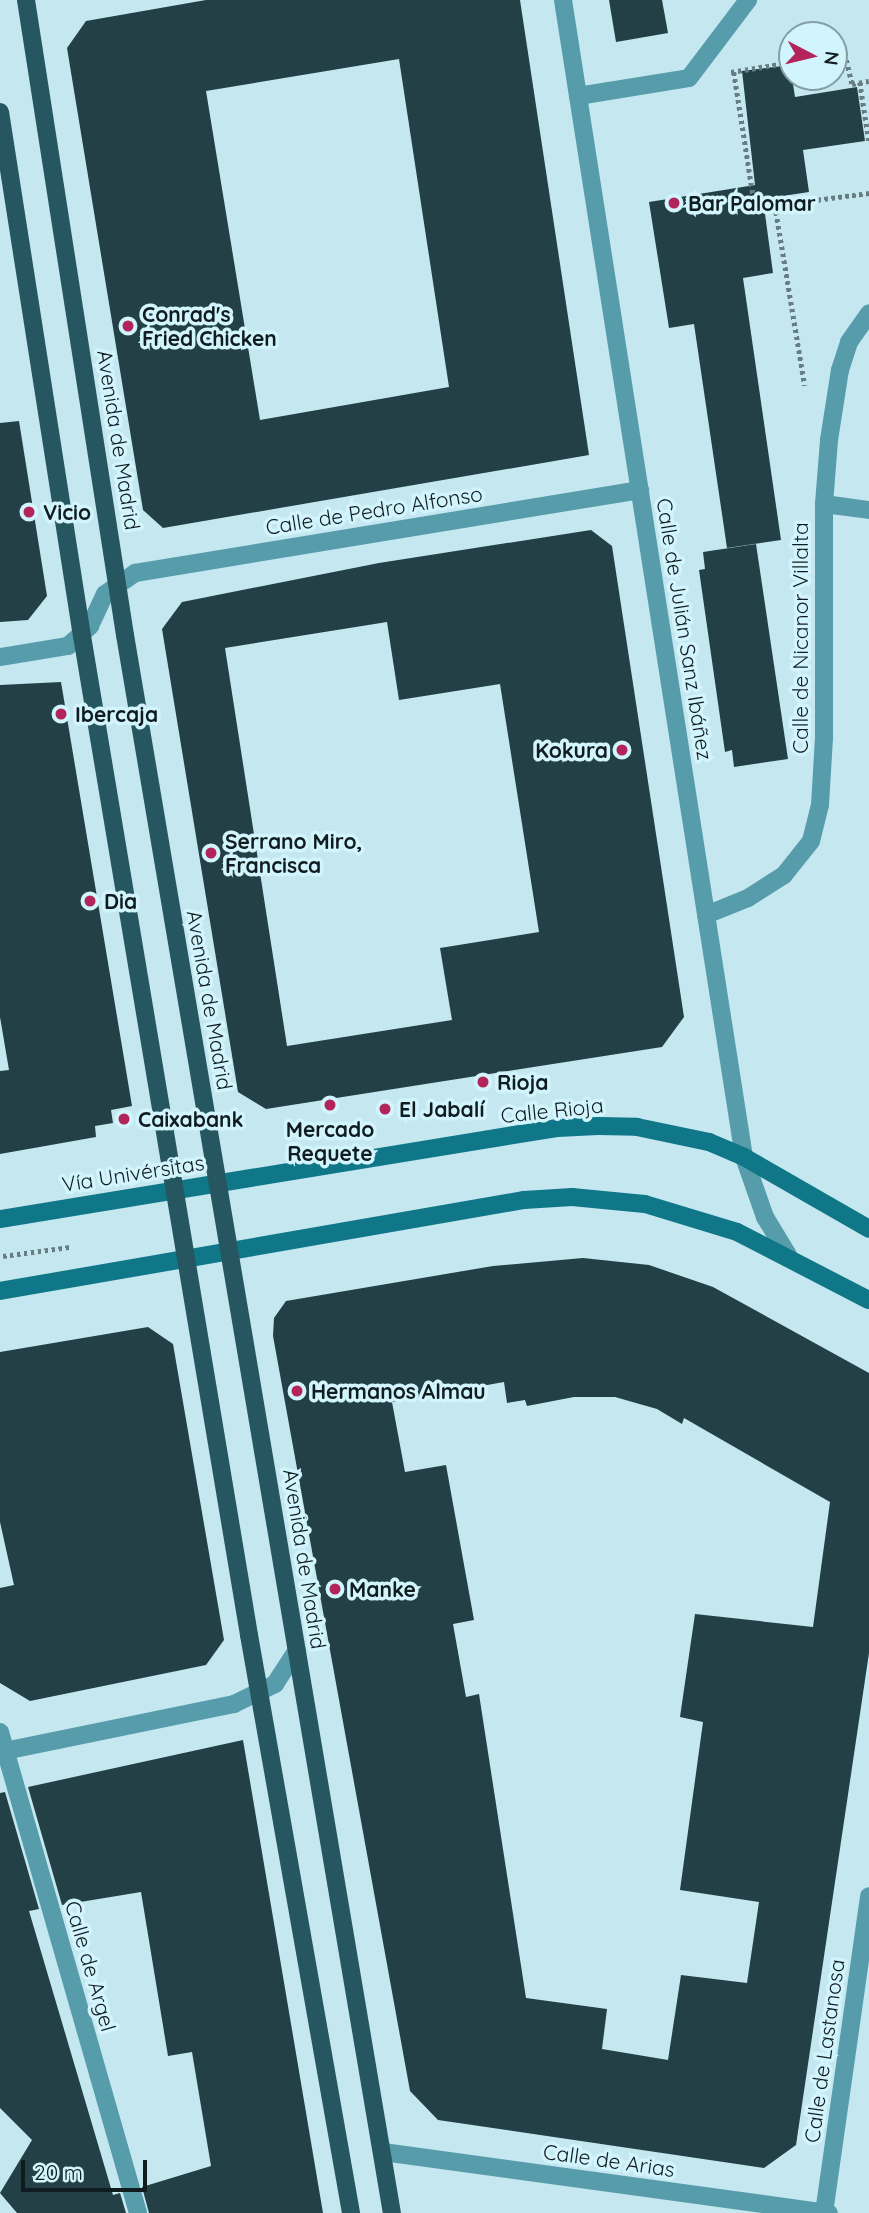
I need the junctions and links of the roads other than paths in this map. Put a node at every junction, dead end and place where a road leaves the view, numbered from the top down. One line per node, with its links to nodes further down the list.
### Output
1 (26, 0): 10 (main road, Avenida de Madrid)
2 (563, 0): 4 (street, Calle de Julián Sanz Ibáñez)
3 (748, 0): 4 (street)
4 (578, 96): 7 (street, Calle de Julián Sanz Ibáñez)
5 (0, 113): 11 (main road)
6 (869, 313): 8 (street, Calle de Nicanor Villalta)
7 (640, 490): 10 (street, Calle de Pedro Alfonso); 13 (street, Calle de Julián Sanz Ibáñez)
8 (824, 505): 9 (street); 13 (street, Calle de Nicanor Villalta)
9 (869, 510)
10 (118, 582): 11 (street); 15 (main road, Avenida de Madrid)
11 (82, 636): 12 (street); 16 (main road)
12 (0, 657)
13 (706, 915): 14 (street, Calle de Julián Sanz Ibáñez)
14 (744, 1157): 15 (main road, Calle Rioja); 18 (main road, Calle Rioja); 20 (street, Calle de Julián Sanz Ibáñez)
15 (218, 1182): 16 (main road, Vía Univérsitas); 19 (main road, Avenida de Madrid)
16 (177, 1188): 17 (main road, Vía Univérsitas); 21 (main road)
17 (0, 1219)
18 (869, 1229)
19 (229, 1252): 20 (main road); 21 (main road); 24 (main road, Avenida de Madrid)
20 (788, 1255): 23 (main road)
21 (189, 1259): 22 (main road); 25 (main road)
22 (0, 1291)
23 (869, 1300)
24 (297, 1650): 25 (street); 29 (main road, Avenida de Madrid)
25 (259, 1692): 27 (street); 31 (main road)
26 (0, 1732): 27 (street, Calle de Argel)
27 (3, 1752): 30 (street, Calle de Argel)
28 (869, 1896): 33 (street, Calle de Lastanosa)
29 (383, 2152): 32 (main road, Avenida de Madrid); 33 (street, Calle de Arias)
30 (138, 2213)
31 (351, 2213)
32 (392, 2213)
33 (826, 2213)

